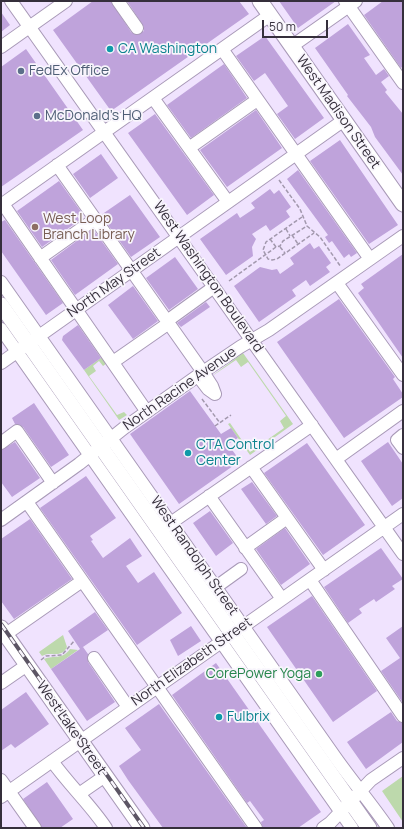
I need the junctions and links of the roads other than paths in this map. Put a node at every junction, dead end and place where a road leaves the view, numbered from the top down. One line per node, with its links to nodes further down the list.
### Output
1 (11, 1): 7 (street, West Washington Boulevard)
2 (66, 1): 7 (street)
3 (118, 1): 8 (street)
4 (260, 1): 6 (main road, West Madison Street)
5 (350, 3): 9 (street); 12 (street)
6 (270, 15): 9 (main road, West Madison Street); 11 (street)
7 (30, 27): 10 (street); 16 (street, West Washington Boulevard)
8 (137, 28)
9 (292, 46): 15 (main road, West Madison Street)
10 (1, 47)
11 (222, 50): 13 (street); 14 (street)
12 (403, 83)
13 (153, 98): 16 (street); 17 (street)
14 (257, 100): 17 (street); 18 (street)
15 (344, 120): 18 (street, North May Street); 22 (main road, West Madison Street)
16 (104, 132): 19 (street); 25 (street, West Washington Boulevard)
17 (189, 148): 20 (street)
18 (296, 154): 20 (street, North May Street); 27 (street)
19 (57, 165): 21 (street); 23 (street)
20 (228, 202): 25 (street, North May Street)
21 (2, 204): 26 (street)
22 (403, 204)
23 (95, 219): 26 (street); 28 (street)
24 (403, 236): 27 (street, North Racine Avenue)
25 (179, 237): 28 (street, North May Street); 31 (street, West Washington Boulevard)
26 (40, 258): 33 (street)
27 (370, 259): 30 (street, North Racine Avenue)
28 (132, 270): 33 (street, North May Street); 34 (street)
29 (1, 282): 37 (street, West Randolph Street)
30 (337, 282): 36 (street, North Racine Avenue); 41 (street)
31 (214, 287): 34 (street); 36 (street, West Washington Boulevard)
32 (1, 305): 37 (main road, West Randolph Street)
33 (76, 309): 37 (street, North May Street); 39 (street)
34 (168, 322): 39 (street); 40 (street)
35 (1, 329): 37 (street, West Randolph Street)
36 (252, 340): 40 (street, North Racine Avenue); 44 (street, West Washington Boulevard)
37 (28, 343): 38 (street, North May Street); 47 (main road, West Randolph Street)
38 (1, 362)
39 (113, 362): 43 (street)
40 (201, 374): 43 (street, North Racine Avenue)
41 (403, 375)
42 (403, 411): 49 (street)
43 (147, 412): 47 (street, North Racine Avenue)
44 (312, 424): 49 (street, West Washington Boulevard); 50 (street)
45 (403, 435): 48 (street)
46 (1, 443): 51 (street)
47 (101, 446): 51 (street, North Racine Avenue); 58 (main road, West Randolph Street)
48 (403, 448)
49 (336, 459): 57 (street, West Washington Boulevard)
50 (251, 467): 52 (street); 55 (street)
51 (53, 483): 53 (street, North Racine Avenue)
52 (209, 496): 58 (street); 59 (street)
53 (27, 502): 56 (street, North Racine Avenue); 63 (street)
54 (403, 514): 57 (street, North Elizabeth Street)
55 (287, 518): 59 (street); 62 (street)
56 (1, 520)
57 (384, 527): 60 (street, West Washington Boulevard); 62 (street, North Elizabeth Street)
58 (160, 531): 65 (street, West Randolph Street); 68 (main road, West Randolph Street)
59 (245, 548): 66 (street)
60 (403, 554)
61 (241, 569): 65 (street)
62 (324, 570): 64 (street, North Elizabeth Street)
63 (82, 580): 67 (street); 72 (street)
64 (310, 580): 66 (street, North Elizabeth Street); 74 (street)
65 (216, 587): 68 (street, West Randolph Street)
66 (282, 600): 68 (street, North Elizabeth Street)
67 (3, 631): 70 (main road, West Lake Street)
68 (233, 634): 72 (street, North Elizabeth Street); 80 (street, West Randolph Street); 83 (main road, West Randolph Street)
69 (94, 658): 73 (street)
70 (34, 662): 71 (street); 75 (main road, West Lake Street)
71 (1, 683)
72 (157, 687): 73 (street, North Elizabeth Street); 87 (street)
73 (128, 707): 75 (street, North Elizabeth Street)
74 (403, 716)
75 (80, 741): 77 (street, North Elizabeth Street); 78 (main road, West Lake Street)
76 (403, 758): 80 (street)
77 (52, 761): 81 (street, North Elizabeth Street); 82 (street)
78 (105, 776): 82 (street); 86 (main road, West Lake Street)
79 (1, 780): 81 (street)
80 (361, 791): 83 (street); 91 (street, West Randolph Street)
81 (5, 794): 84 (street)
82 (79, 794): 85 (street)
83 (346, 807): 88 (street); 89 (street, West Randolph Street); 90 (main road, West Randolph Street)
84 (35, 828)
85 (106, 828)
86 (142, 828)
87 (256, 828)
88 (323, 828)
89 (352, 828)
90 (369, 828)
91 (388, 828)

